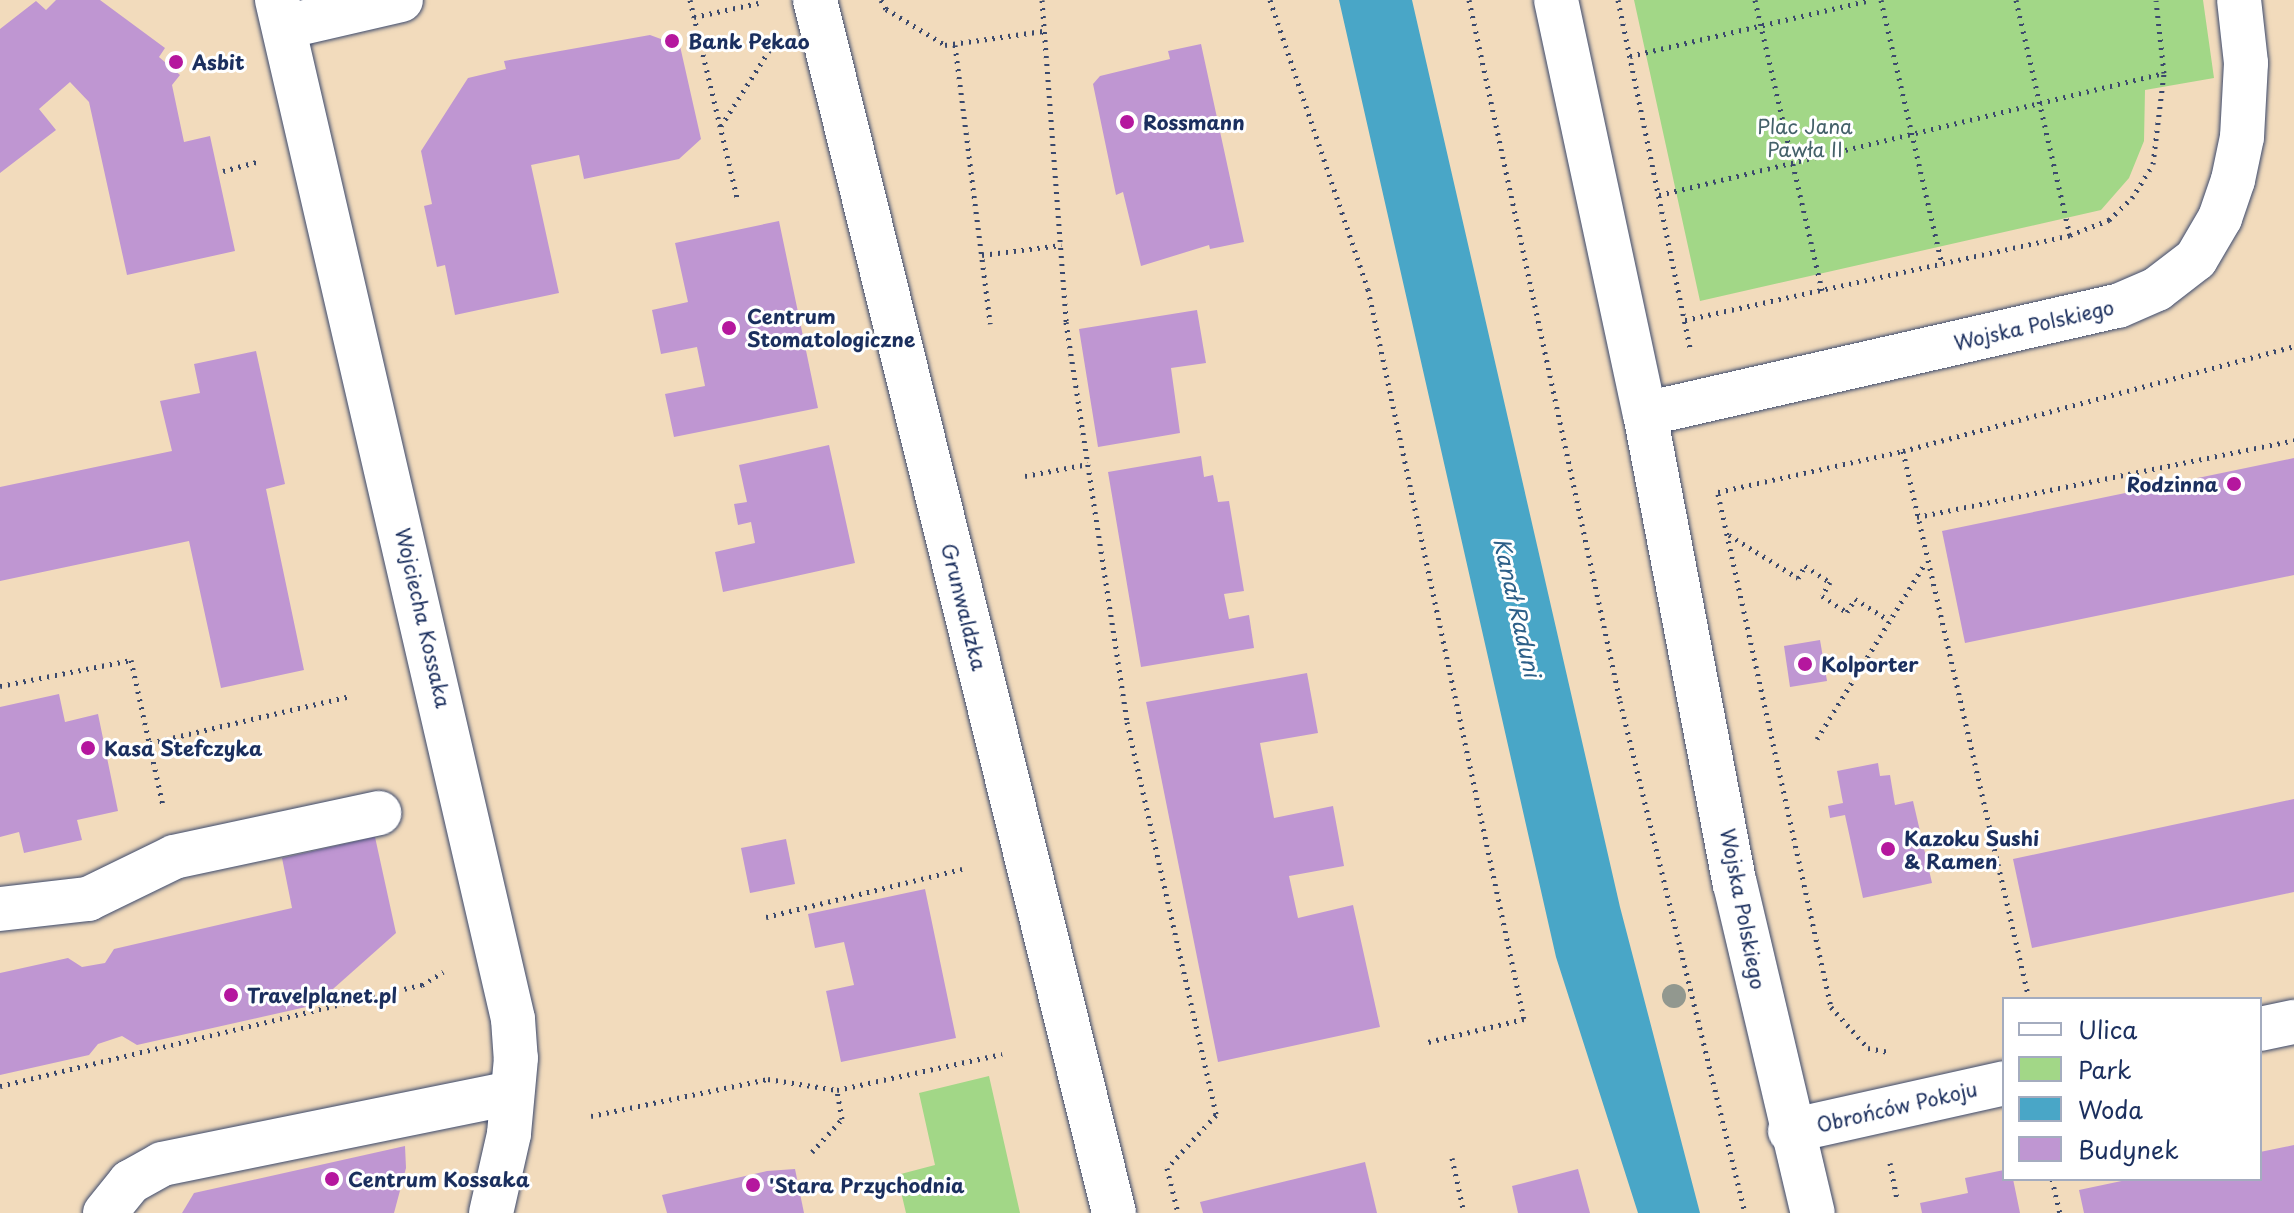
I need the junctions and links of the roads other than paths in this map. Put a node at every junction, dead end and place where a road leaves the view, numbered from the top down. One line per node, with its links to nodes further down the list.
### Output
1 (401, 0): 5 (street, Wojciecha Kossaka)
2 (815, 0): 16 (street, Grunwaldzka)
3 (1556, 0): 6 (street, Wojska Polskiego)
4 (2239, 0): 6 (street, Wojska Polskiego)
5 (281, 14): 12 (street, Wojciecha Kossaka)
6 (1645, 414): 13 (street, Wojska Polskiego)
7 (379, 813): 8 (street)
8 (0, 909)
9 (2294, 1022): 10 (street)
10 (2262, 1029)
11 (2002, 1083): 13 (street, Obrońców Pokoju)
12 (512, 1093): 14 (street); 15 (street, Wojciecha Kossaka)
13 (1790, 1131): 17 (street, Wojska Polskiego)
14 (105, 1213)
15 (491, 1213)
16 (1114, 1213)
17 (1813, 1213)

